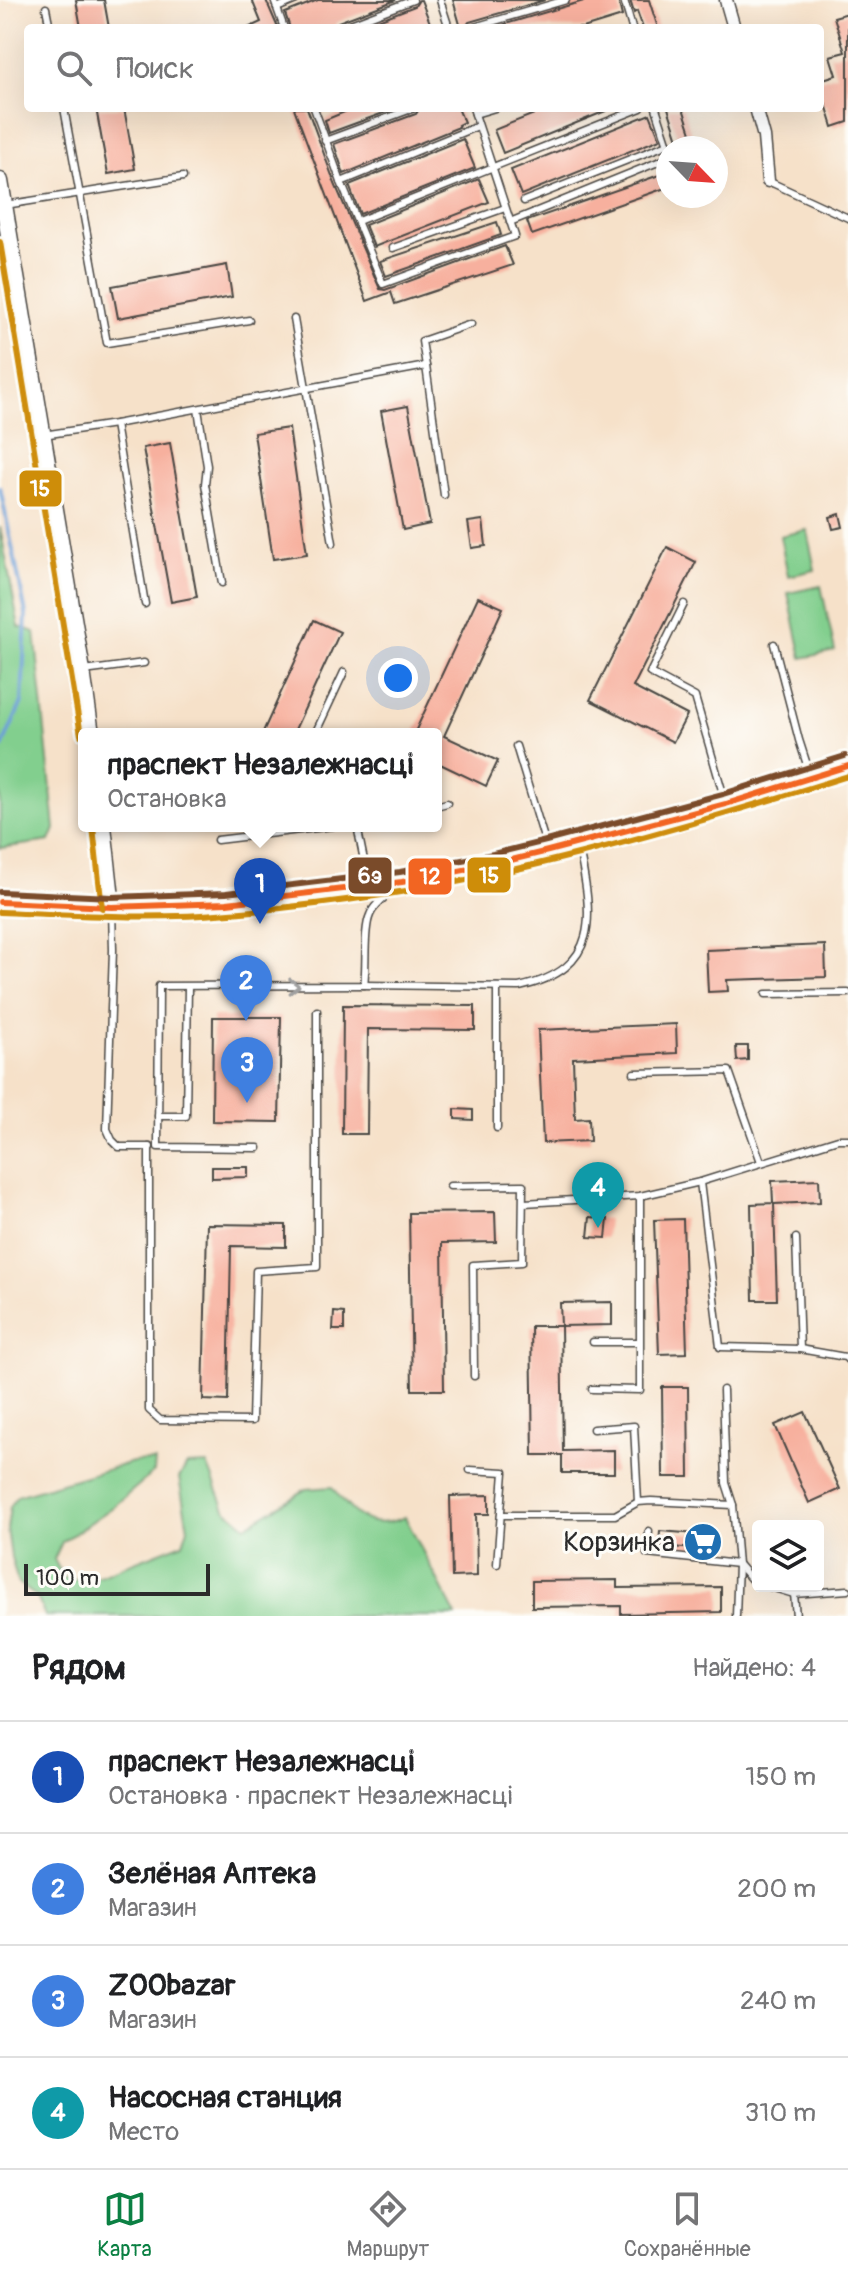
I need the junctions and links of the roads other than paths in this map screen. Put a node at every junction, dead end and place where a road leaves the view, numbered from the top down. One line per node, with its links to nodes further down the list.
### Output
1 (274, 0): 9 (lane)
2 (296, 0): 9 (lane)
3 (413, 0): 12 (lane)
4 (440, 0): 13 (lane)
5 (566, 0): 14 (lane)
6 (624, 0): 15 (lane)
7 (726, 0): 16 (street)
8 (46, 8): 10 (lane)
9 (277, 8): 11 (lane)
10 (49, 24)
11 (283, 24)
12 (350, 24)
13 (448, 24)
14 (485, 24)
15 (630, 24)
16 (733, 24)
17 (65, 112): 34 (lane)
18 (315, 112): 26 (lane)
19 (403, 112): 26 (lane)
20 (474, 112): 24 (lane)
21 (631, 112): 29 (lane)
22 (657, 112): 25 (lane)
23 (757, 112): 32 (street)
24 (478, 126): 29 (lane); 33 (lane)
25 (665, 136)
26 (325, 141): 33 (lane)
27 (656, 151): 35 (lane)
28 (656, 163): 40 (lane)
29 (492, 168): 37 (lane); 39 (lane)
30 (183, 177): 34 (lane)
31 (0, 181): 36 (main road)
32 (768, 181): 38 (lane)
33 (341, 182): 39 (lane)
34 (79, 193): 36 (lane); 43 (lane)
35 (524, 201)
36 (4, 205): 49 (main road)
37 (505, 208): 40 (lane); 41 (lane)
38 (848, 218)
39 (358, 221): 40 (lane)
40 (510, 222)
41 (393, 248)
42 (294, 319): 46 (lane)
43 (249, 320)
44 (471, 324): 45 (lane)
45 (426, 366): 46 (lane); 50 (lane)
46 (306, 388): 47 (lane); 51 (lane)
47 (198, 409): 48 (lane); 52 (lane)
48 (115, 424): 49 (lane); 53 (lane)
49 (43, 435): 57 (main road)
50 (444, 495)
51 (333, 543)
52 (222, 583)
53 (145, 604)
54 (684, 604): 66 (lane)
55 (774, 644): 63 (lane)
56 (144, 663): 57 (lane)
57 (82, 671): 59 (main road)
58 (344, 672): 60 (lane)
59 (90, 728)
60 (318, 728)
61 (516, 746): 72 (lane)
62 (848, 766): 63 (main road)
63 (811, 777): 66 (main road)
64 (447, 803): 65 (lane)
65 (442, 804)
66 (726, 804): 71 (main road)
67 (104, 832): 76 (main road)
68 (283, 832): 70 (lane)
69 (358, 832): 74 (lane)
70 (217, 840)
71 (578, 843): 72 (main road); 79 (lane)
72 (548, 851): 73 (main road)
73 (402, 882): 74 (main road); 77 (lane)
74 (369, 885): 76 (main road)
75 (0, 902): 76 (main road)
76 (112, 907): 87 (lane)
77 (364, 985): 78 (lane, one-way to 77); 79 (lane)
78 (188, 987): 84 (lane); 84 (lane)
79 (497, 987): 85 (lane)
80 (848, 993): 81 (lane)
81 (766, 994)
82 (317, 1011): 87 (lane)
83 (634, 1073): 89 (lane)
84 (158, 1116): 87 (lane)
85 (497, 1128)
86 (848, 1139): 89 (lane)
87 (154, 1147): 88 (lane)
88 (258, 1148)
89 (761, 1162): 90 (lane)
90 (700, 1182): 92 (lane); 97 (lane)
91 (450, 1186): 93 (lane)
92 (640, 1196): 93 (lane); 96 (lane)
93 (524, 1203): 99 (lane)
94 (796, 1238): 97 (lane)
95 (593, 1342): 96 (lane)
96 (639, 1342): 100 (lane)
97 (800, 1349): 98 (lane)
98 (848, 1360)
99 (474, 1376)
100 (592, 1389)
101 (723, 1390): 105 (lane)
102 (593, 1429): 104 (lane)
103 (470, 1470): 106 (lane)
104 (638, 1502): 105 (lane); 106 (lane)
105 (733, 1505): 109 (lane)
106 (501, 1515): 108 (lane)
107 (649, 1531): 109 (lane)
108 (497, 1564)
109 (738, 1564): 110 (lane); 114 (lane)
110 (752, 1579)
111 (848, 1590): 113 (lane)
112 (787, 1592): 113 (lane)
113 (794, 1594): 115 (lane)
114 (736, 1616)
115 (796, 1616)

